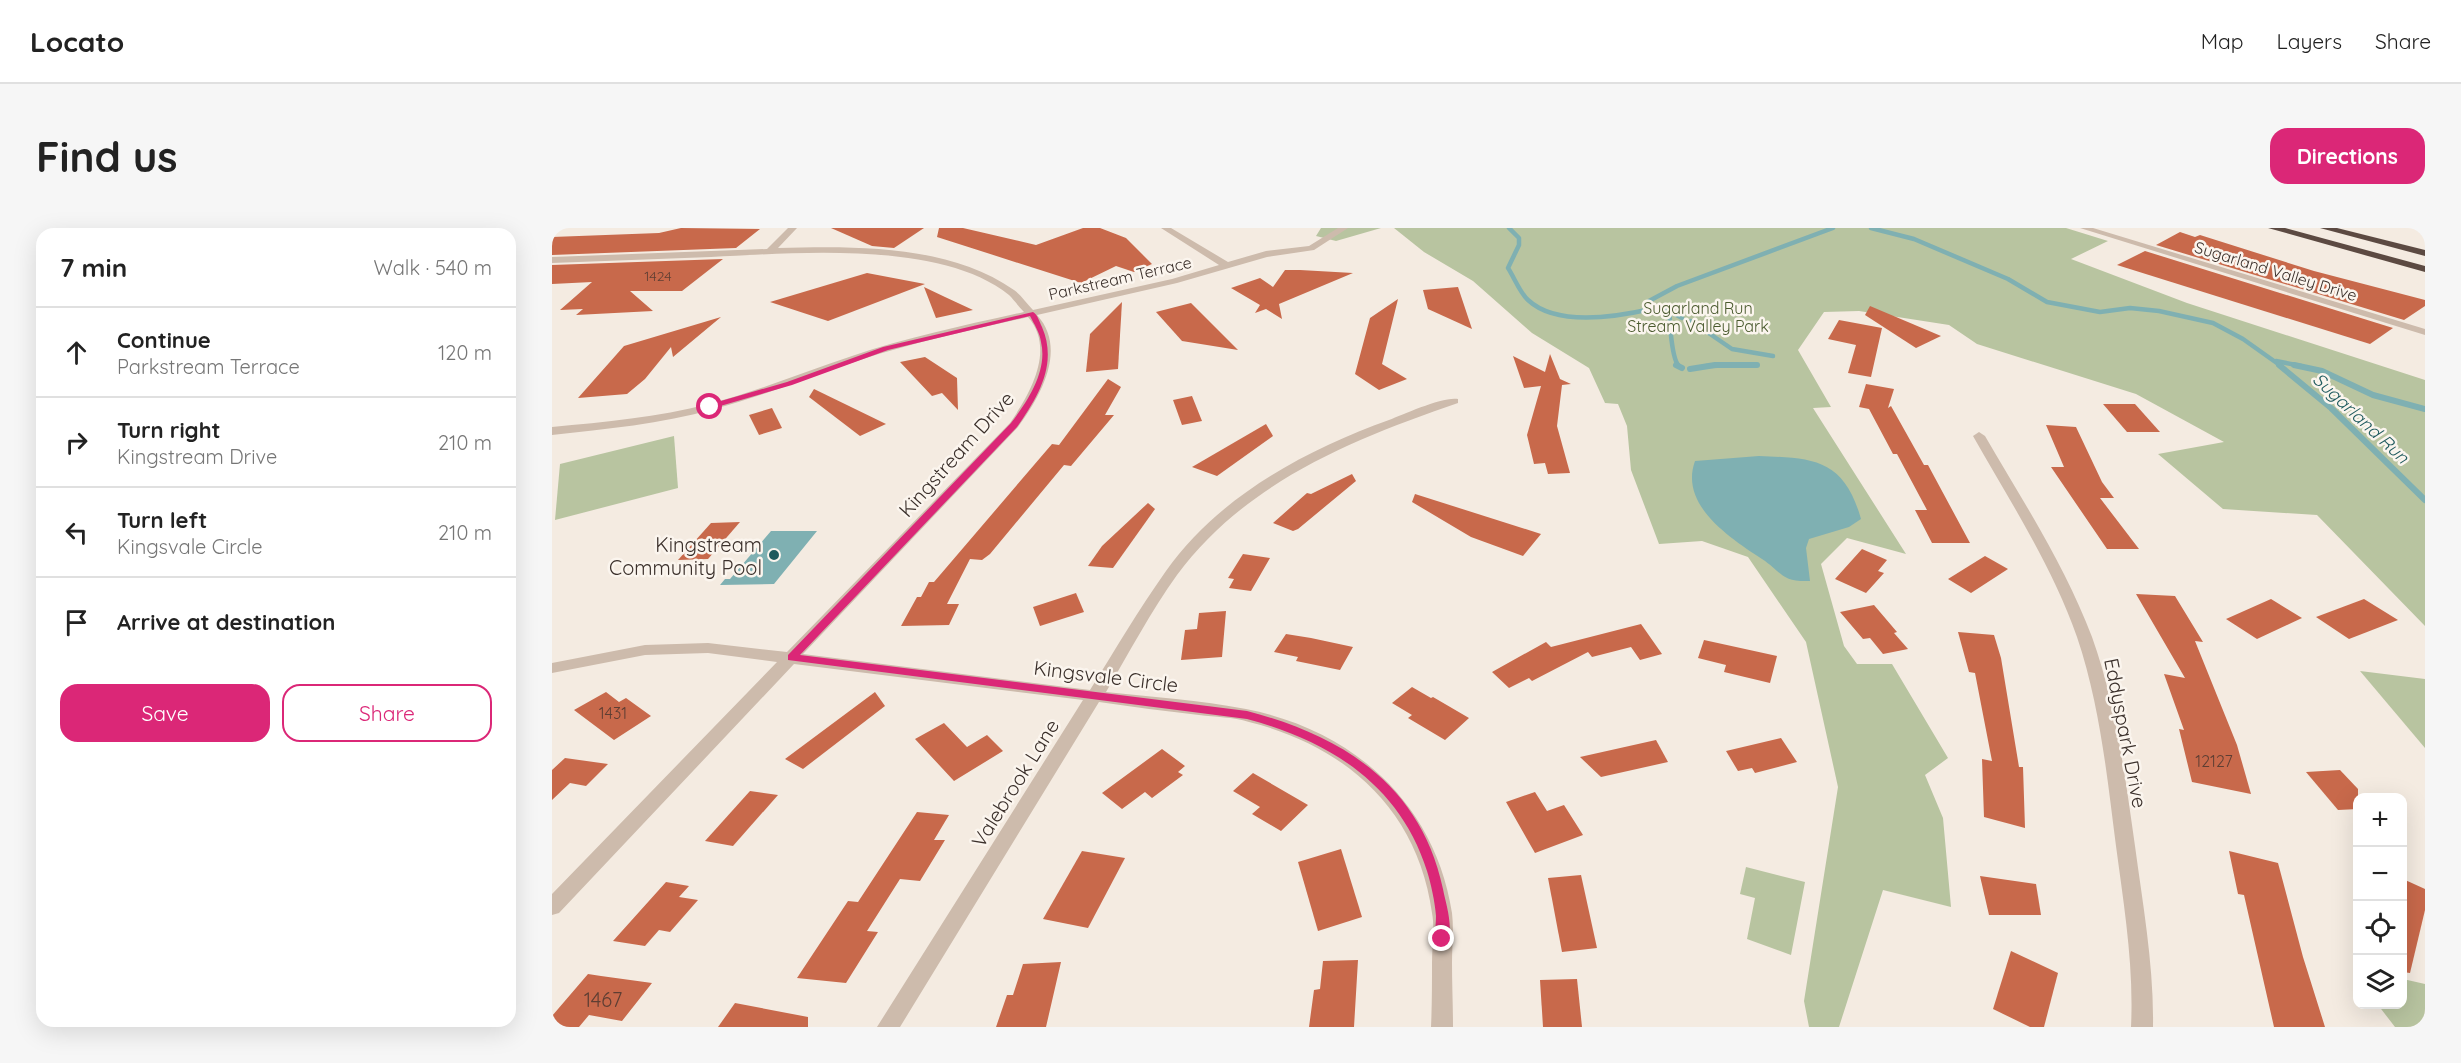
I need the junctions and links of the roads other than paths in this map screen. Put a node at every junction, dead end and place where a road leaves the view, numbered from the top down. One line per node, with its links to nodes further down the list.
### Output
1 (793, 228): 7 (street)
2 (1165, 228): 10 (street)
3 (1344, 228): 10 (street, Parkstream Terrace)
4 (2084, 228): 13 (street, Sugarland Valley Drive)
5 (2273, 228): 11 (highway)
6 (2325, 228): 8 (highway)
7 (770, 251): 9 (street, Kingstream Drive); 12 (street, Kingstream Drive)
8 (2425, 253)
9 (552, 260)
10 (1228, 266): 12 (street, Parkstream Terrace)
11 (2425, 269)
12 (1033, 314): 15 (street, Parkstream Terrace); 17 (street, Kingstream Drive)
13 (2425, 332)
14 (1454, 401): 19 (street, Valebrook Lane)
15 (552, 431)
16 (1979, 436): 23 (street, Eddyspark Drive)
17 (792, 658): 18 (street, Kingsvale Circle); 19 (street, Kingsvale Circle); 20 (street, Kingstream Drive)
18 (552, 668)
19 (1094, 696): 21 (street, Valebrook Lane); 22 (street, Kingsvale Circle)
20 (552, 907)
21 (888, 1027)
22 (1442, 1027)
23 (2142, 1027)

